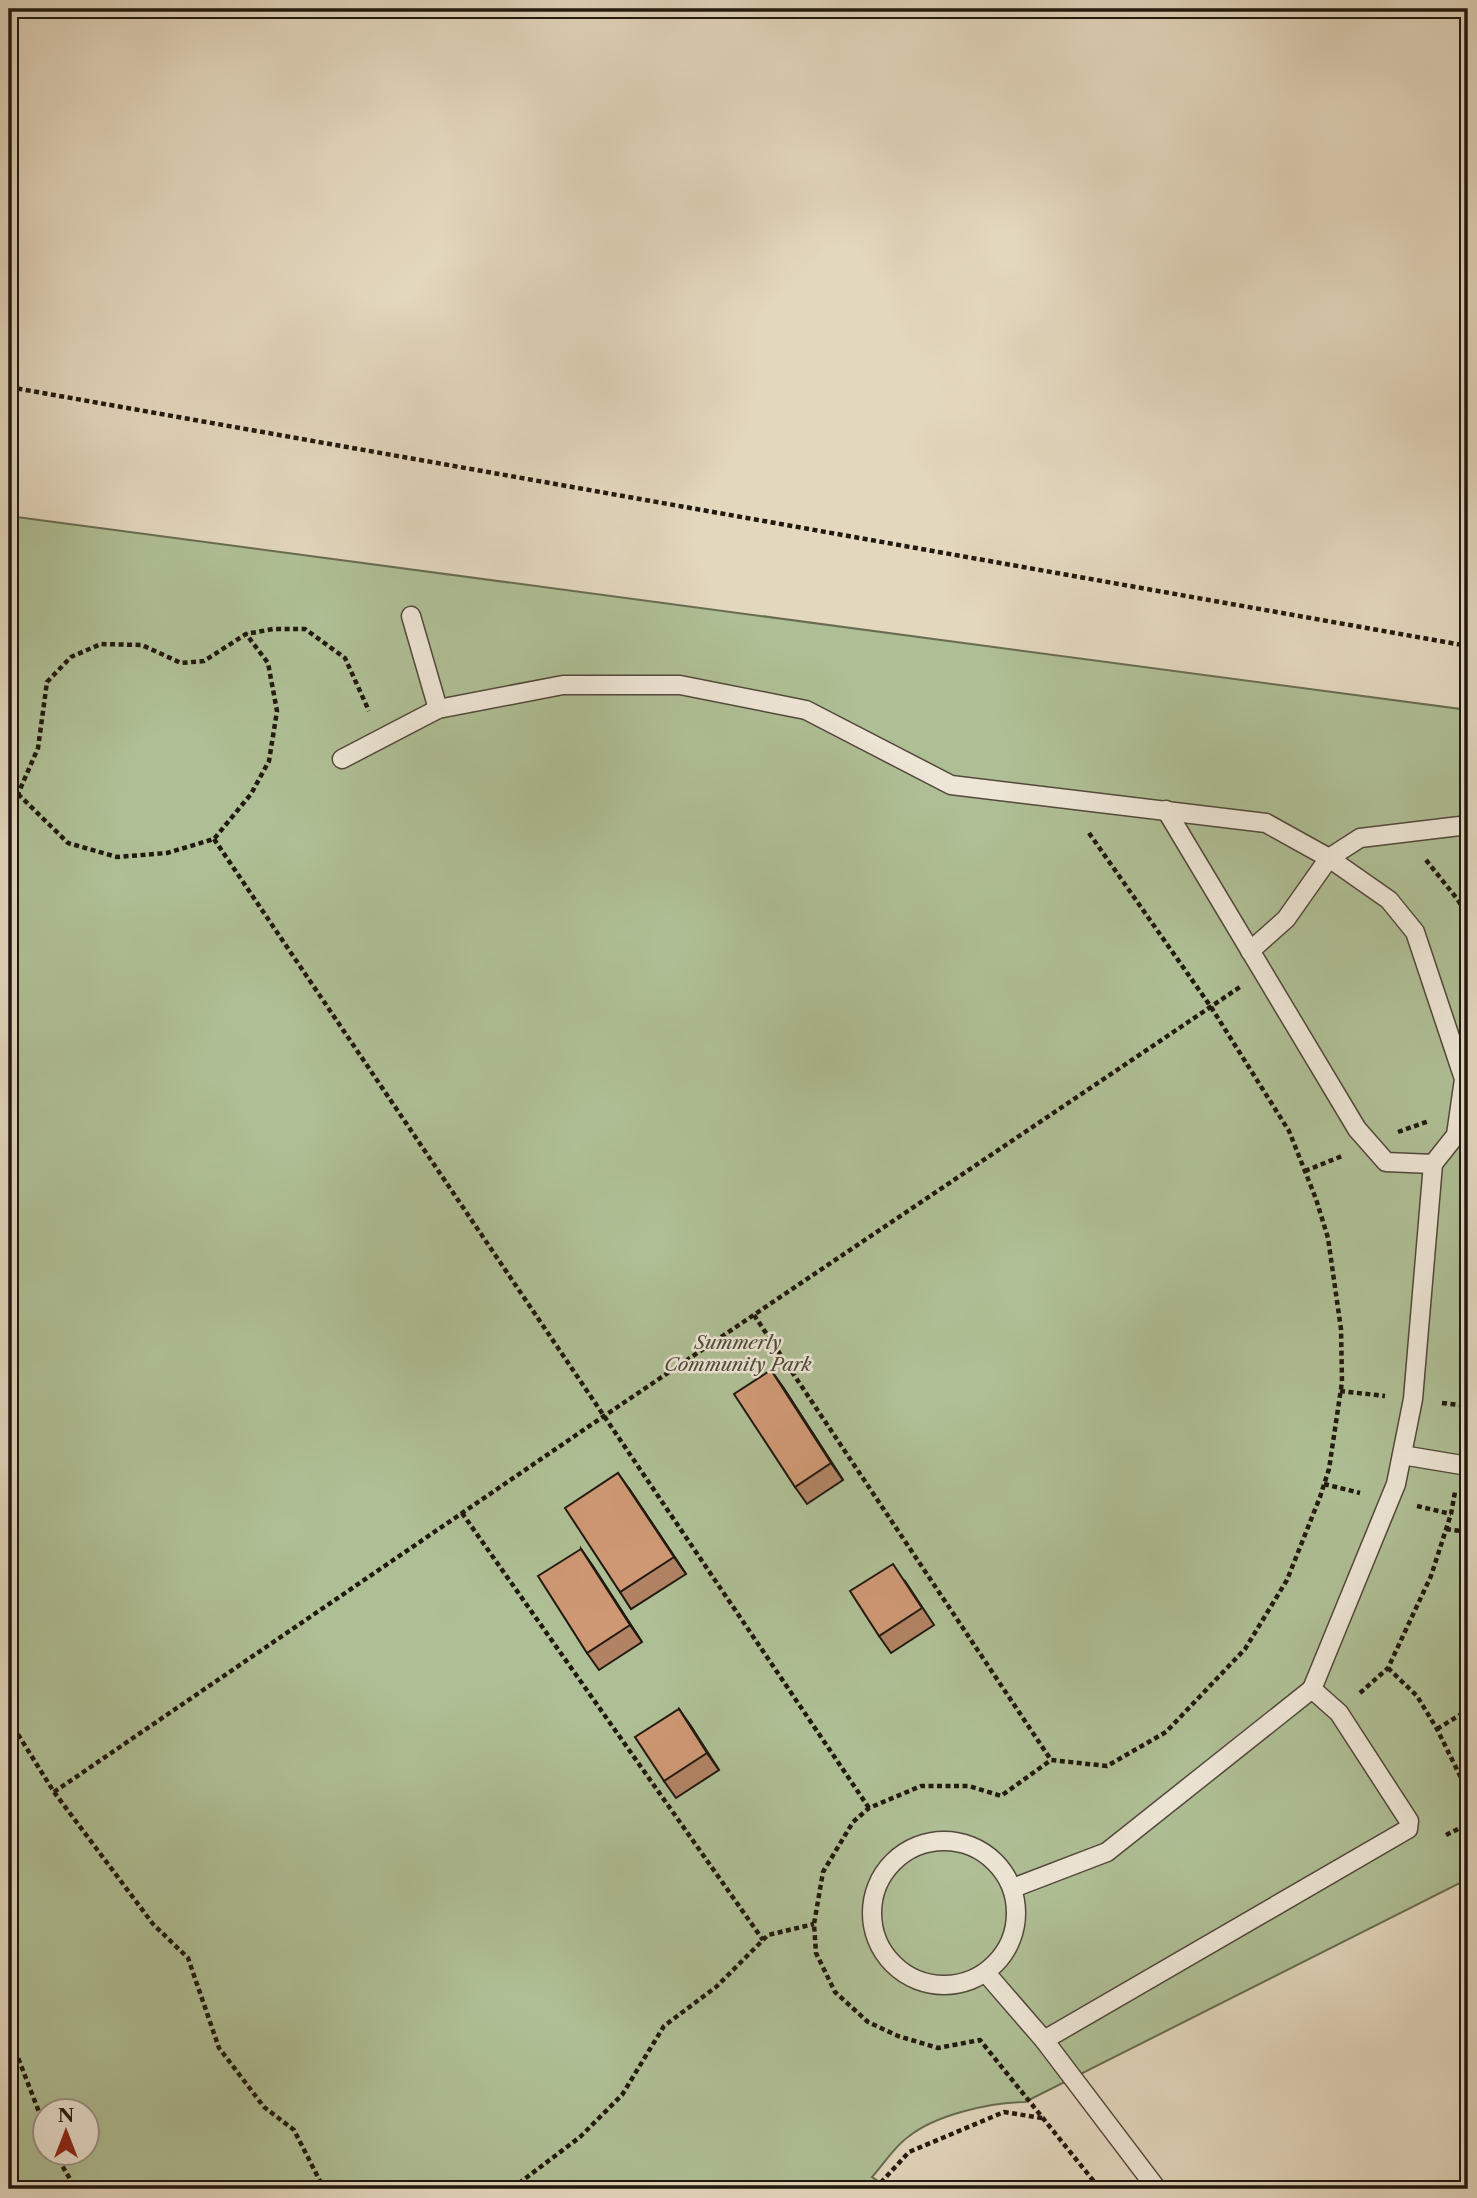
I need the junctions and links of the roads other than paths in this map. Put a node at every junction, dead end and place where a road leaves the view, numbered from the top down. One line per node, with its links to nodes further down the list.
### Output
1 (411, 617): 2 (lane)
2 (438, 709): 3 (lane); 4 (lane)
3 (342, 760)
4 (1166, 810): 6 (lane); 7 (lane)
5 (1468, 825): 6 (lane)
6 (1329, 858): 7 (lane); 8 (lane)
7 (1250, 951): 8 (lane)
8 (1433, 1164): 9 (lane)
9 (1402, 1455): 10 (lane); 11 (lane)
10 (1464, 1466)
11 (1312, 1689): 12 (lane); 14 (lane)
12 (1013, 1888): 13 (lane); 13 (lane)
13 (986, 1973): 14 (lane)
14 (1044, 2040): 15 (lane)
15 (1157, 2189)

